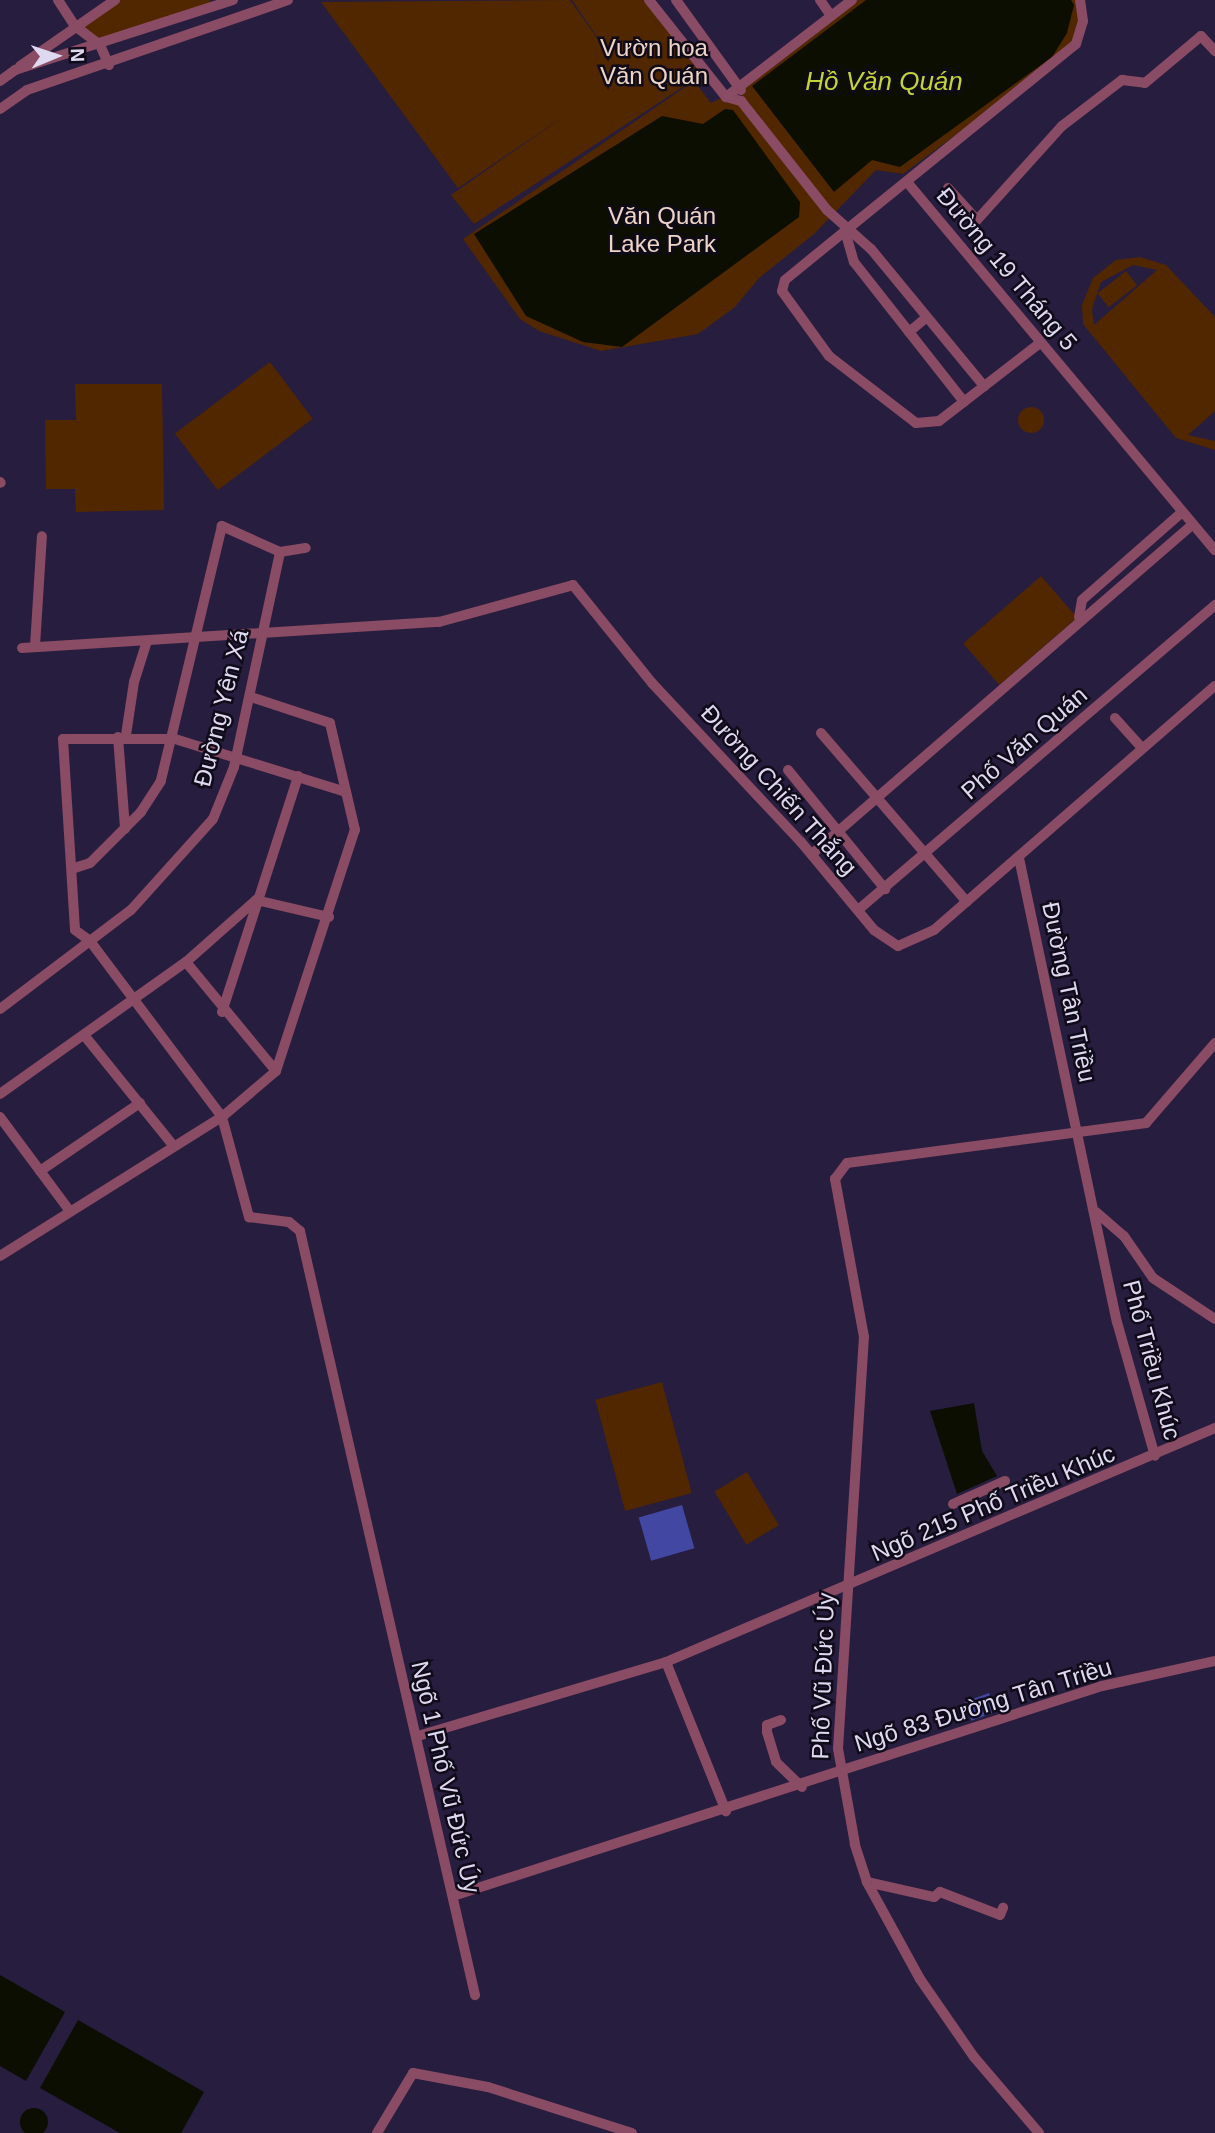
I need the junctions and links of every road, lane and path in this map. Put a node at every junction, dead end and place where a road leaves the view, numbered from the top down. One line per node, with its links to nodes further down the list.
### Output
1 (58, 0): 11 (street)
2 (115, 0): 11 (street)
3 (233, 0): 12 (street)
4 (288, 0): 14 (street)
5 (649, 0): 18 (street)
6 (676, 0): 17 (street)
7 (820, 0): 10 (street)
8 (852, 0): 10 (street)
9 (1080, 0): 21 (street, Đường 19 Tháng 5)
10 (831, 16): 17 (street)
11 (75, 26): 12 (street); 15 (street)
12 (100, 45): 14 (street); 15 (street)
13 (1215, 51): 22 (street)
14 (110, 65): 20 (street)
15 (15, 70): 16 (street)
16 (0, 81)
17 (741, 85): 18 (street); 19 (street)
18 (726, 97): 19 (street)
19 (741, 101): 23 (street)
20 (0, 109)
21 (907, 182): 23 (street, Đường 19 Tháng 5); 26 (street, Đường 19 Tháng 5)
22 (948, 188)
23 (845, 230): 24 (street); 25 (street); 28 (street, Đường 19 Tháng 5)
24 (927, 317): 25 (street); 27 (street)
25 (909, 332): 28 (street)
26 (1040, 343): 27 (street, Đường 19 Tháng 5); 29 (street, Đường 19 Tháng 5)
27 (984, 386): 28 (street, Đường 19 Tháng 5)
28 (964, 402)
29 (1182, 512): 30 (street, Đường 19 Tháng 5); 36 (street)
30 (1192, 525): 33 (street, Đường 19 Tháng 5); 36 (street)
31 (42, 536): 40 (street)
32 (306, 548): 34 (street)
33 (1215, 550)
34 (280, 552): 37 (street, Đường Yên Xá); 38 (street)
35 (1215, 605): 57 (street, Phố Văn Quán)
36 (1079, 617): 53 (street)
37 (261, 635): 38 (street); 43 (street, Đường Yên Xá); 56 (street, Đường Chiến Thắng)
38 (198, 638): 39 (street); 47 (street)
39 (147, 641): 40 (street); 46 (street)
40 (35, 646): 41 (street)
41 (22, 648)
42 (1215, 686): 48 (street, Đường Chiến Thắng)
43 (251, 697): 49 (street, Đường Yên Xá); 52 (street)
44 (1115, 719): 48 (street)
45 (821, 733): 53 (street)
46 (122, 736): 47 (street); 54 (street); 59 (street)
47 (174, 739): 49 (street); 54 (street)
48 (1142, 748): 58 (street, Đường Chiến Thắng)
49 (236, 757): 51 (street); 65 (street, Đường Yên Xá)
50 (788, 771): 55 (street)
51 (298, 776): 52 (street); 61 (street)
52 (346, 792): 64 (street)
53 (878, 799): 55 (street); 57 (street)
54 (125, 829): 59 (street)
55 (837, 833): 56 (street); 60 (street)
56 (812, 854): 63 (street, Đường Chiến Thắng)
57 (926, 855): 60 (street, Phố Văn Quán); 62 (street)
58 (1018, 858): 62 (street, Đường Chiến Thắng); 77 (street, Đường Tân Triều)
59 (72, 869): 65 (street)
60 (885, 889): 63 (street, Phố Văn Quán)
61 (256, 900): 64 (street); 66 (street); 69 (street)
62 (967, 902): 63 (street, Đường Chiến Thắng)
63 (858, 910)
64 (329, 917): 72 (street)
65 (90, 941): 67 (street); 68 (street, Đường Yên Xá)
66 (186, 962): 67 (street); 69 (street)
67 (133, 1000): 70 (street); 76 (street)
68 (0, 1009)
69 (222, 1012): 72 (street)
70 (85, 1035): 73 (street); 74 (street)
71 (1215, 1043): 77 (street)
72 (276, 1071): 76 (street)
73 (0, 1094)
74 (140, 1104): 78 (street); 79 (street)
75 (0, 1117): 79 (street)
76 (222, 1117): 78 (street); 92 (street, Ngõ 1 Phố Vũ Đức Úy)
77 (1080, 1135): 81 (street, Đường Tân Triều); 88 (street, Phố Vũ Đức Úy)
78 (172, 1144): 80 (street)
79 (40, 1171): 80 (street)
80 (69, 1210): 82 (street)
81 (1095, 1212): 83 (street); 85 (street, Phố Triều Khúc)
82 (0, 1256)
83 (1215, 1319)
84 (1215, 1428): 85 (street, Phố Triều Khúc)
85 (1155, 1456): 88 (street, Ngõ 215 Phố Triều Khúc)
86 (1005, 1481): 87 (street)
87 (953, 1504)
88 (846, 1588): 90 (street, Ngõ 215 Phố Triều Khúc); 93 (street, Phố Vũ Đức Úy)
89 (1215, 1661): 93 (street, Ngõ 83 Đường Tân Triều)
90 (666, 1662): 92 (street, Ngõ 215 Phố Triều Khúc); 95 (street)
91 (780, 1720): 94 (street)
92 (418, 1736): 97 (street, Ngõ 1 Phố Vũ Đức Úy)
93 (841, 1772): 94 (street, Ngõ 83 Đường Tân Triều); 96 (street, Phố Vũ Đức Úy)
94 (802, 1787): 95 (street, Ngõ 83 Đường Tân Triều)
95 (726, 1811): 97 (street, Ngõ 83 Đường Tân Triều)
96 (867, 1882): 98 (street); 102 (street, Phố Vũ Đức Úy)
97 (453, 1896): 99 (street, Ngõ 1 Phố Vũ Đức Úy)
98 (1003, 1908)
99 (475, 1995)
100 (377, 2133): 101 (street)
101 (632, 2133)
102 (1039, 2133)

